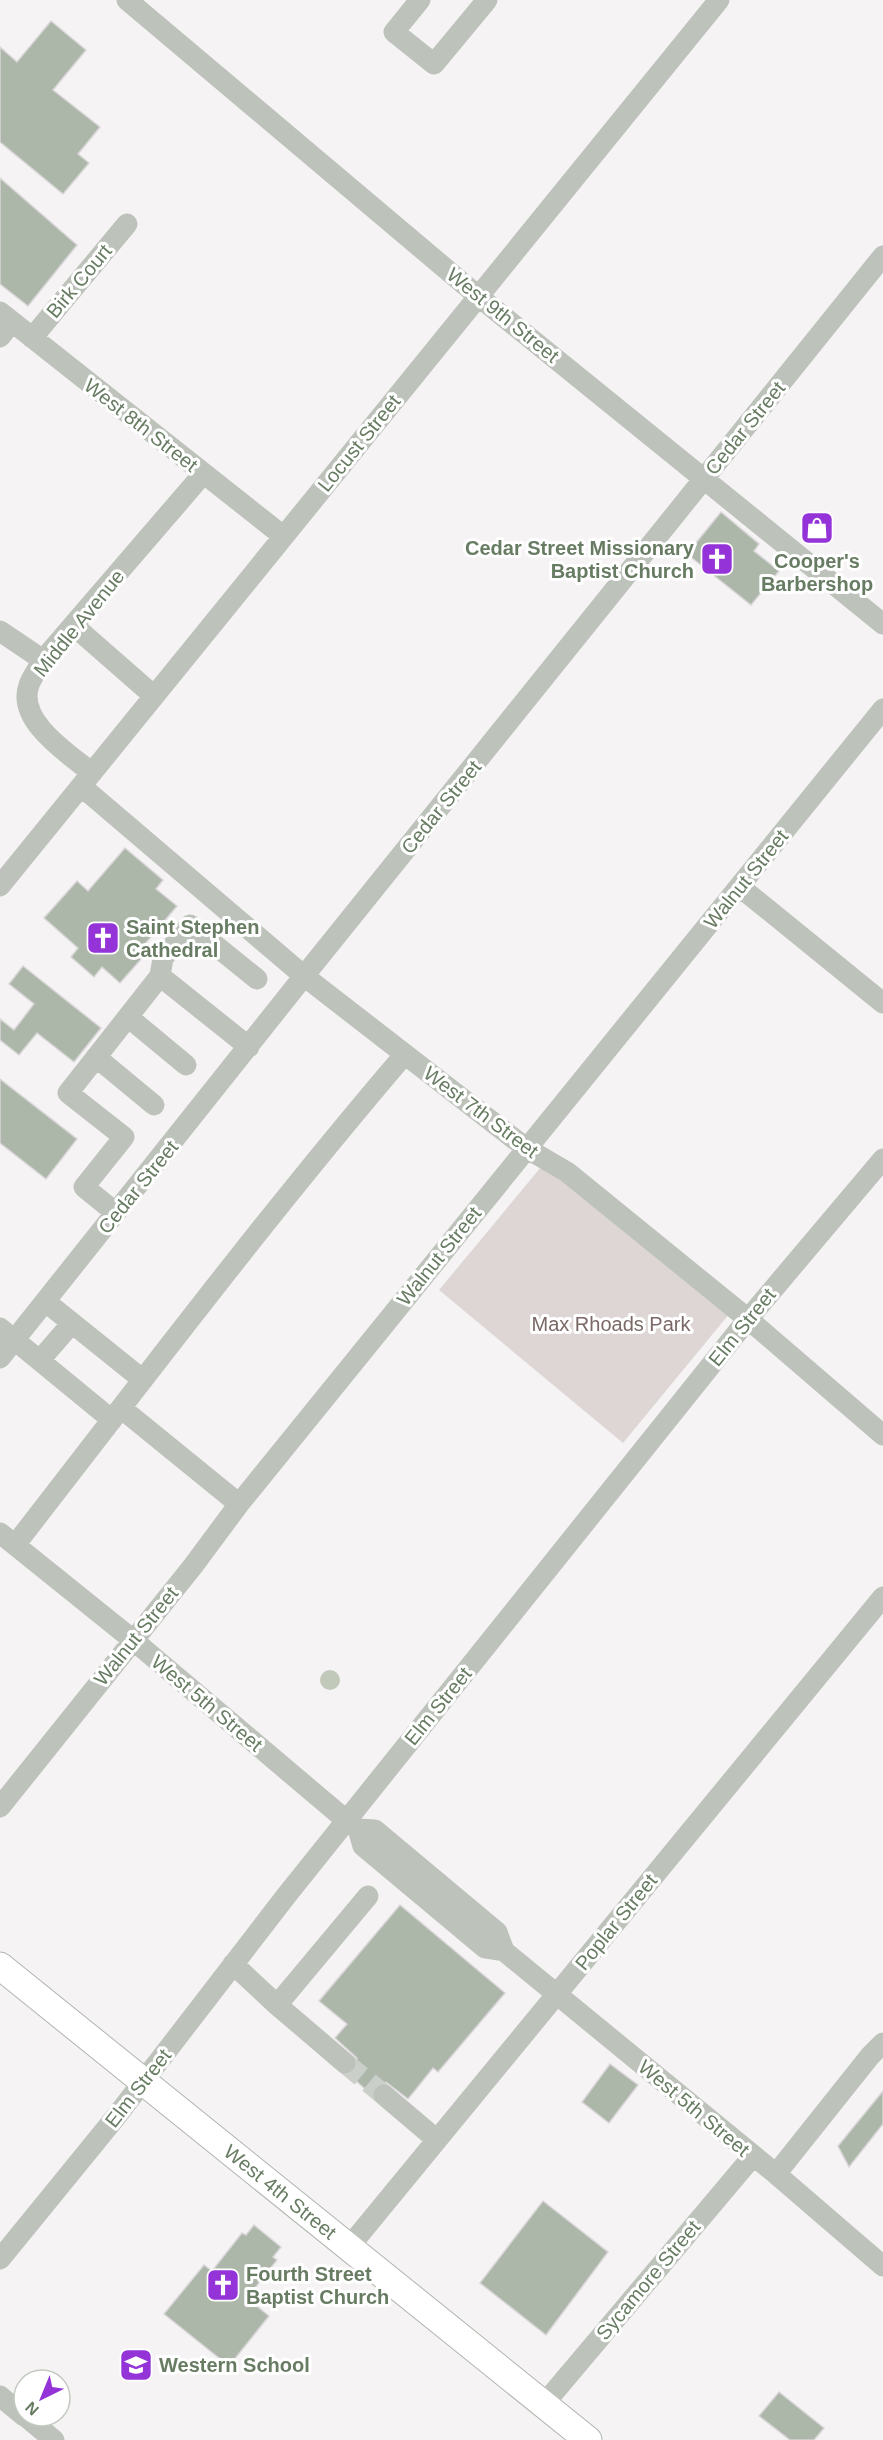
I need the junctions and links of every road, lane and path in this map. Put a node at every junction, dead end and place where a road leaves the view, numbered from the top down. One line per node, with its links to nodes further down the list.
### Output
1 (127, 0): 7 (street, West 9th Street)
2 (420, 0): 3 (street)
3 (487, 0)
4 (719, 0): 7 (street, Locust Street)
5 (127, 224): 9 (street, Birk Court)
6 (883, 256): 11 (street, Cedar Street)
7 (478, 296): 11 (street, West 9th Street); 12 (street, Locust Street)
8 (4, 324): 9 (street, West 8th Street)
9 (32, 338): 10 (street, West 8th Street)
10 (203, 474): 12 (street, West 8th Street); 14 (street, Middle Avenue)
11 (705, 478): 13 (street, West 9th Street); 23 (street, Cedar Street)
12 (283, 537): 17 (street, Locust Street)
13 (883, 624)
14 (74, 626): 16 (street, Middle Avenue); 17 (street)
15 (0, 631): 16 (street)
16 (43, 660): 19 (street, Middle Avenue)
17 (154, 696): 19 (street, Locust Street)
18 (883, 709): 21 (street, Walnut Street)
19 (86, 780): 20 (street, Locust Street); 23 (street, West 7th Street)
20 (1, 882)
21 (740, 887): 25 (street); 32 (street, Walnut Street)
22 (160, 976): 24 (street); 26 (street); 27 (street)
23 (304, 976): 27 (street, Cedar Street); 28 (street, West 7th Street)
24 (257, 979)
25 (883, 1003)
26 (128, 1017): 29 (street); 30 (street)
27 (249, 1047): 34 (street, Cedar Street)
28 (405, 1054): 32 (street, West 7th Street); 41 (street)
29 (96, 1057): 31 (street); 34 (street)
30 (186, 1065)
31 (154, 1105)
32 (526, 1148): 36 (street, West 7th Street); 44 (street, Walnut Street)
33 (883, 1159): 36 (street, Elm Street)
34 (116, 1213): 35 (street, Cedar Street)
35 (46, 1302): 37 (street); 38 (street, Cedar Street)
36 (748, 1319): 43 (street, West 7th Street); 49 (street, Elm Street)
37 (72, 1323): 40 (street); 41 (street)
38 (7, 1334): 39 (street, Cedar Street); 40 (street)
39 (0, 1358)
40 (40, 1360): 42 (street)
41 (143, 1380): 42 (street)
42 (116, 1414): 44 (street); 45 (street)
43 (883, 1435)
44 (239, 1504): 47 (street, Walnut Street)
45 (8, 1539): 47 (street, West 5th Street)
46 (883, 1597): 53 (street, Poplar Street)
47 (133, 1640): 48 (street, Walnut Street); 49 (street, West 5th Street)
48 (0, 1807)
49 (352, 1825): 51 (street, Elm Street); 53 (street, West 5th Street)
50 (368, 1896): 54 (street)
51 (233, 1964): 54 (street); 57 (street, Elm Street)
52 (0, 1966): 57 (main road, West 4th Street)
53 (558, 1994): 59 (street, Poplar Street); 60 (street, West 5th Street)
54 (277, 2005): 56 (street)
55 (883, 2043): 61 (street)
56 (345, 2063)
57 (143, 2081): 62 (main road, West 4th Street); 63 (street, Elm Street)
58 (384, 2095): 59 (street)
59 (437, 2140): 62 (street, Poplar Street)
60 (753, 2156): 61 (street, West 5th Street); 66 (street, Sycamore Street)
61 (776, 2174): 64 (street, West 5th Street)
62 (350, 2247): 66 (main road, West 4th Street)
63 (0, 2259)
64 (883, 2266)
65 (0, 2396): 67 (street)
66 (544, 2404): 70 (main road, West 4th Street)
67 (12, 2406)
68 (39, 2428): 69 (street)
69 (54, 2440)
70 (588, 2440)

